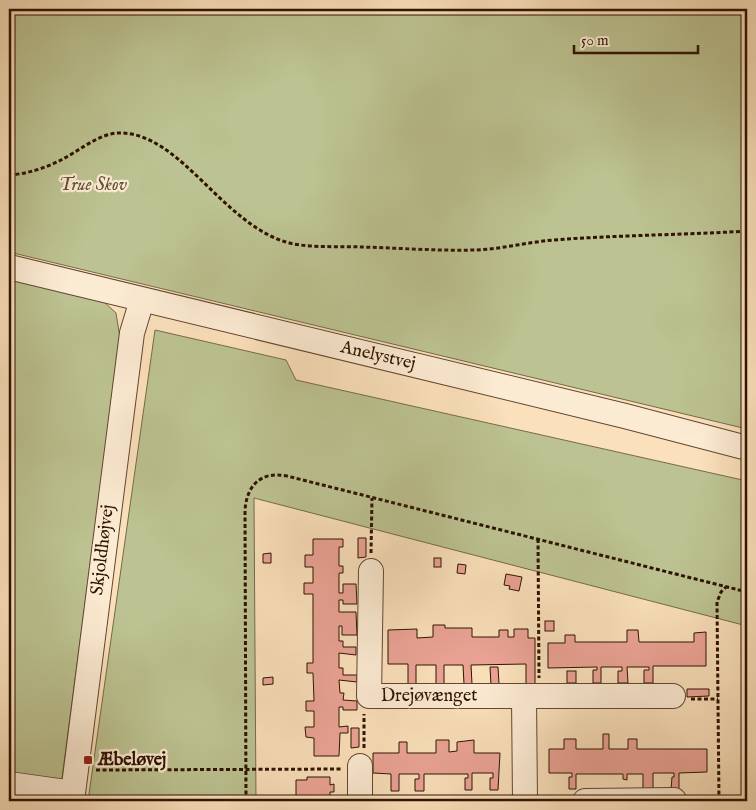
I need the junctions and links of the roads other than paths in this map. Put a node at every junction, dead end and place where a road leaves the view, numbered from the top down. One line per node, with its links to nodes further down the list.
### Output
1 (9, 267): 2 (street, Anelystvej)
2 (142, 300): 3 (street, Anelystvej); 9 (street, Skjoldhøjvej)
3 (747, 448)
4 (371, 571): 5 (street, Drejøvænget)
5 (532, 696): 6 (street, Drejøvænget); 12 (street)
6 (672, 696)
7 (360, 768): 11 (street)
8 (9, 784): 9 (street)
9 (73, 788)
10 (674, 800): 13 (street)
11 (360, 801)
12 (525, 801)
13 (585, 801)

